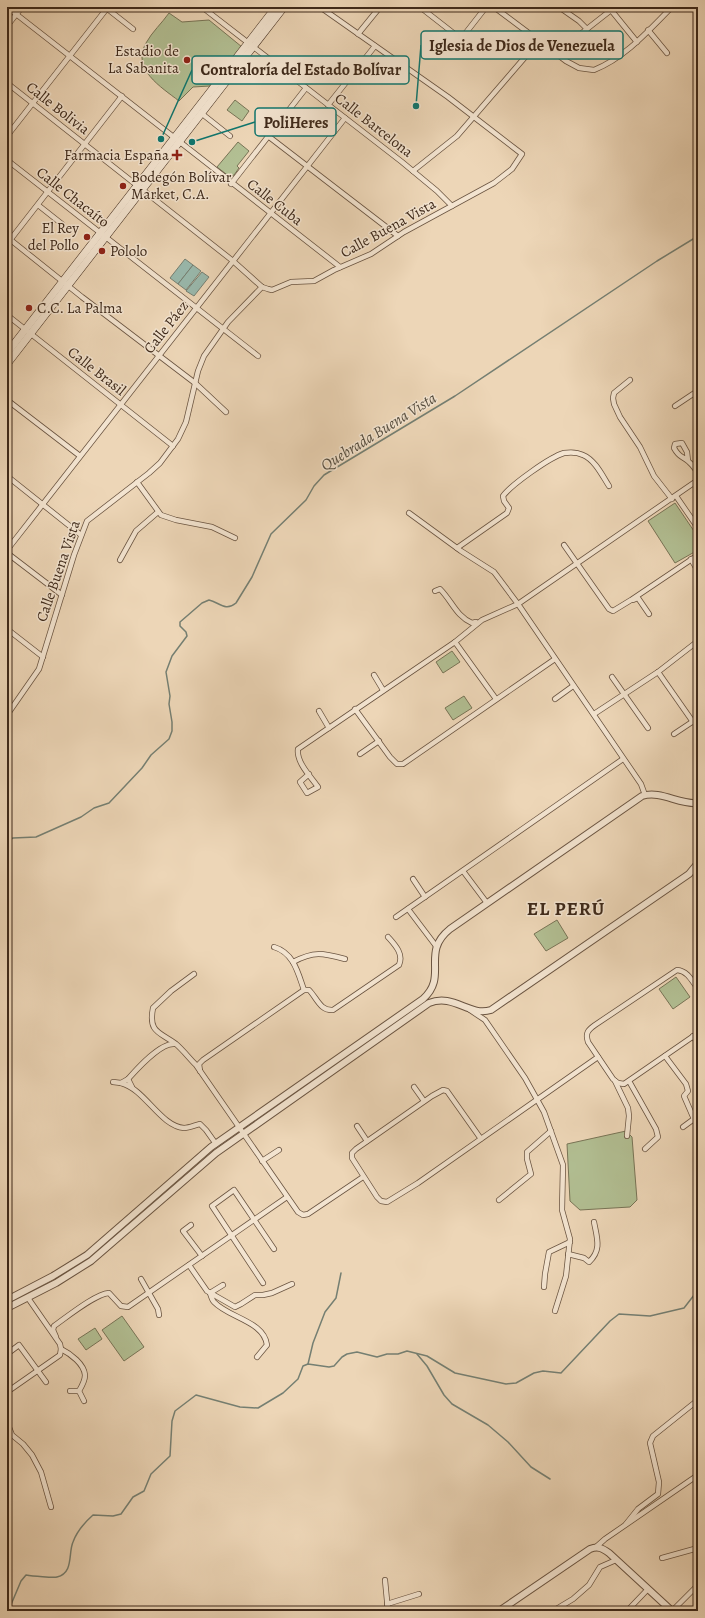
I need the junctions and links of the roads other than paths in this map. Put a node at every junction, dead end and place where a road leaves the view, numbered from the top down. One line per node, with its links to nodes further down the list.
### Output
1 (7, 7): 18 (street, Calle Cuba)
2 (22, 7): 18 (street)
3 (202, 7): 26 (street, Calle Barcelona)
4 (276, 7): 26 (main road)
5 (284, 7): 26 (main road)
6 (320, 7): 23 (street)
7 (380, 7): 23 (street)
8 (420, 7): 17 (street)
9 (430, 7): 17 (street)
10 (486, 7): 17 (street)
11 (494, 7): 24 (street)
12 (559, 7): 20 (street)
13 (615, 7): 16 (street)
14 (672, 7): 22 (street)
15 (106, 8): 21 (street); 30 (street)
16 (611, 10): 20 (street); 25 (street)
17 (426, 12)
18 (16, 14): 19 (street); 30 (street, Calle Cuba)
19 (7, 26)
20 (587, 29): 29 (street)
21 (133, 30)
22 (648, 30): 25 (street); 28 (street)
23 (358, 34): 27 (street)
24 (539, 41): 29 (street); 37 (street)
25 (637, 42): 29 (street)
26 (250, 45): 32 (street, Calle Barcelona); 36 (main road); 42 (main road)
27 (375, 46): 35 (street); 37 (street)
28 (667, 53)
29 (555, 54)
30 (70, 56): 33 (street, Calle Cuba); 34 (street)
31 (7, 83): 34 (street, Calle Bolivia)
32 (306, 88): 35 (street, Calle Barcelona); 41 (street)
33 (122, 96): 42 (street, Calle Cuba); 43 (street)
34 (32, 104): 39 (street); 43 (street, Calle Bolivia)
35 (328, 105): 38 (street, Calle Barcelona)
36 (202, 113): 40 (street); 42 (main road)
37 (474, 116): 46 (street); 51 (street, Calle Buena Vista)
38 (345, 118): 45 (street, Calle Páez); 46 (street, Calle Barcelona)
39 (7, 136)
40 (230, 136)
41 (268, 136): 45 (street); 47 (street)
42 (176, 140): 47 (street, Calle Cuba); 48 (main road)
43 (85, 145): 48 (street, Calle Bolivia); 49 (street)
44 (7, 160): 49 (street, Calle Chacaíto)
45 (307, 166): 52 (street, Calle Páez); 55 (street)
46 (412, 171): 51 (street, Calle Barcelona)
47 (232, 184): 52 (street, Calle Cuba)
48 (139, 188): 54 (main road); 58 (street, Calle Bolivia)
49 (48, 192): 50 (street); 54 (street, Calle Chacaíto)
50 (38, 205): 53 (street); 56 (street)
51 (452, 206): 55 (street, Calle Buena Vista)
52 (269, 214): 58 (street, Calle Páez); 59 (street, Calle Cuba)
53 (62, 224)
54 (103, 235): 60 (main road); 62 (street, Calle Chacaíto)
55 (398, 236): 59 (street, Calle Buena Vista)
56 (9, 238): 57 (street); 60 (street)
57 (7, 244)
58 (233, 261): 61 (street, Calle Bolivia); 62 (street, Calle Páez)
59 (340, 268): 61 (street, Calle Buena Vista)
60 (65, 283): 65 (main road); 67 (street)
61 (262, 287): 64 (street, Calle Buena Vista)
62 (196, 308): 64 (street, Calle Chacaíto); 67 (street, Calle Páez)
63 (7, 315): 65 (street, Calle Brasil)
64 (222, 329): 68 (street, Calle Chacaíto); 71 (street, Calle Buena Vista)
65 (28, 332): 66 (main road); 69 (main road); 74 (street, Calle Brasil)
66 (7, 353)
67 (159, 356): 71 (street); 74 (street, Calle Páez)
68 (258, 356)
69 (7, 364)
70 (630, 380): 85 (street)
71 (195, 383): 76 (street); 77 (street, Calle Buena Vista)
72 (698, 394): 75 (street)
73 (7, 400): 78 (street)
74 (121, 405): 77 (street, Calle Brasil); 78 (street, Calle Páez)
75 (676, 406)
76 (226, 412)
77 (173, 446): 83 (street, Calle Buena Vista)
78 (80, 456): 86 (street, Calle Páez)
79 (688, 460): 80 (street)
80 (698, 473)
81 (7, 476): 86 (street)
82 (698, 480): 85 (street)
83 (137, 482): 87 (street); 90 (street, Calle Buena Vista)
84 (609, 486): 93 (street)
85 (674, 498): 89 (street); 98 (street)
86 (42, 504): 90 (street); 94 (street, Calle Páez)
87 (158, 512): 91 (street); 97 (street)
88 (409, 513): 93 (street)
89 (698, 528)
90 (81, 535): 101 (street, Calle Buena Vista)
91 (235, 538)
92 (564, 545): 98 (street)
93 (457, 548): 103 (street)
94 (7, 551): 101 (street)
95 (698, 555): 96 (street)
96 (691, 559): 99 (street); 102 (street)
97 (120, 560)
98 (578, 564): 102 (street); 103 (street)
99 (698, 571)
100 (435, 591): 105 (street)
101 (62, 595): 109 (street, Calle Buena Vista)
102 (631, 600): 104 (street)
103 (518, 604): 105 (street); 110 (street)
104 (649, 614)
105 (482, 620): 108 (street)
106 (7, 629): 109 (street)
107 (698, 641): 111 (street)
108 (455, 642): 115 (street); 117 (street)
109 (43, 657): 119 (street, Calle Buena Vista)
110 (555, 659): 114 (street); 117 (street)
111 (658, 672): 116 (street); 125 (street)
112 (374, 675): 115 (street)
113 (612, 677): 116 (street)
114 (573, 686): 118 (street); 122 (street)
115 (384, 690): 120 (street)
116 (624, 695): 122 (street); 127 (street)
117 (496, 699): 129 (street)
118 (555, 699)
119 (9, 708): 123 (street, Calle Buena Vista)
120 (355, 709): 126 (street); 129 (street)
121 (319, 711): 126 (street)
122 (594, 714): 131 (street)
123 (7, 715)
124 (698, 718): 125 (street)
125 (693, 722): 128 (street)
126 (329, 728): 132 (street)
127 (648, 728)
128 (674, 734)
129 (379, 741): 130 (street)
130 (360, 754)
131 (623, 759): 133 (street); 136 (street)
132 (310, 774)
133 (645, 795): 134 (street); 139 (street)
134 (698, 803)
135 (698, 864): 150 (street)
136 (463, 871): 138 (street); 139 (street)
137 (413, 879): 138 (street)
138 (425, 897): 140 (street)
139 (487, 903): 143 (street)
140 (408, 909): 141 (street); 143 (street)
141 (396, 917)
142 (388, 936): 149 (street)
143 (436, 946): 170 (street)
144 (274, 947): 146 (street)
145 (345, 958): 146 (street)
146 (293, 962): 149 (street)
147 (194, 974): 153 (street)
148 (698, 989): 156 (street)
149 (304, 990): 157 (street)
150 (467, 1007): 165 (street); 172 (street)
151 (698, 1032): 152 (street)
152 (693, 1036): 154 (street); 155 (street)
153 (176, 1044): 157 (street); 158 (street)
154 (698, 1044)
155 (665, 1056): 160 (street); 167 (street)
156 (598, 1058): 159 (street); 165 (street)
157 (202, 1075): 170 (street)
158 (128, 1078): 162 (street); 164 (street)
159 (615, 1081): 160 (street); 173 (street)
160 (629, 1081): 177 (street)
161 (113, 1082): 162 (street)
162 (121, 1083): 164 (street)
163 (414, 1086): 166 (street)
164 (133, 1088): 176 (street)
165 (537, 1100): 171 (street); 174 (street)
166 (424, 1101): 174 (street); 175 (street)
167 (696, 1118): 169 (street)
168 (357, 1126): 175 (street)
169 (683, 1127)
170 (239, 1128): 172 (street); 176 (street)
171 (551, 1131): 182 (street); 187 (street)
172 (243, 1134): 179 (street); 199 (street)
173 (627, 1136)
174 (481, 1139): 180 (street)
175 (367, 1141): 180 (street)
176 (216, 1144): 200 (street)
177 (645, 1149)
178 (279, 1150): 179 (street)
179 (262, 1162): 181 (street)
180 (363, 1177): 181 (street)
181 (287, 1197): 183 (street)
182 (499, 1200)
183 (255, 1220): 186 (street); 186 (street); 188 (street)
184 (594, 1222): 189 (street)
185 (191, 1225): 190 (street)
186 (232, 1235): 190 (street); 193 (street)
187 (570, 1242): 189 (street); 196 (street)
188 (274, 1248)
189 (568, 1254): 202 (street)
190 (202, 1256): 191 (street)
191 (189, 1265): 197 (street); 198 (street)
192 (141, 1279): 197 (street)
193 (263, 1283)
194 (292, 1284): 198 (street)
195 (223, 1285): 198 (street)
196 (544, 1287)
197 (150, 1292): 203 (street); 205 (street)
198 (210, 1293): 209 (street)
199 (28, 1298): 201 (street); 204 (street)
200 (7, 1300)
201 (7, 1308)
202 (555, 1311)
203 (159, 1314)
204 (47, 1325): 205 (street); 206 (street)
205 (54, 1326): 206 (street)
206 (56, 1337): 207 (street)
207 (61, 1349): 210 (street); 213 (street)
208 (7, 1354): 210 (street)
209 (257, 1357)
210 (38, 1371): 211 (street); 214 (street)
211 (46, 1382)
212 (70, 1391): 213 (street)
213 (80, 1391): 216 (street)
214 (7, 1392)
215 (698, 1400): 221 (street)
216 (84, 1401)
217 (7, 1422): 218 (street)
218 (10, 1435): 220 (street)
219 (698, 1475): 221 (street)
220 (51, 1507)
221 (626, 1524): 222 (street)
222 (596, 1547): 225 (street); 232 (street)
223 (698, 1548): 224 (street)
224 (662, 1558)
225 (616, 1560): 228 (street); 233 (street)
226 (385, 1580): 230 (street)
227 (698, 1585): 235 (street)
228 (648, 1589): 234 (street); 235 (street)
229 (419, 1594): 230 (street)
230 (388, 1604): 231 (street)
231 (388, 1611)
232 (499, 1611)
233 (553, 1611)
234 (627, 1611)
235 (672, 1611)

